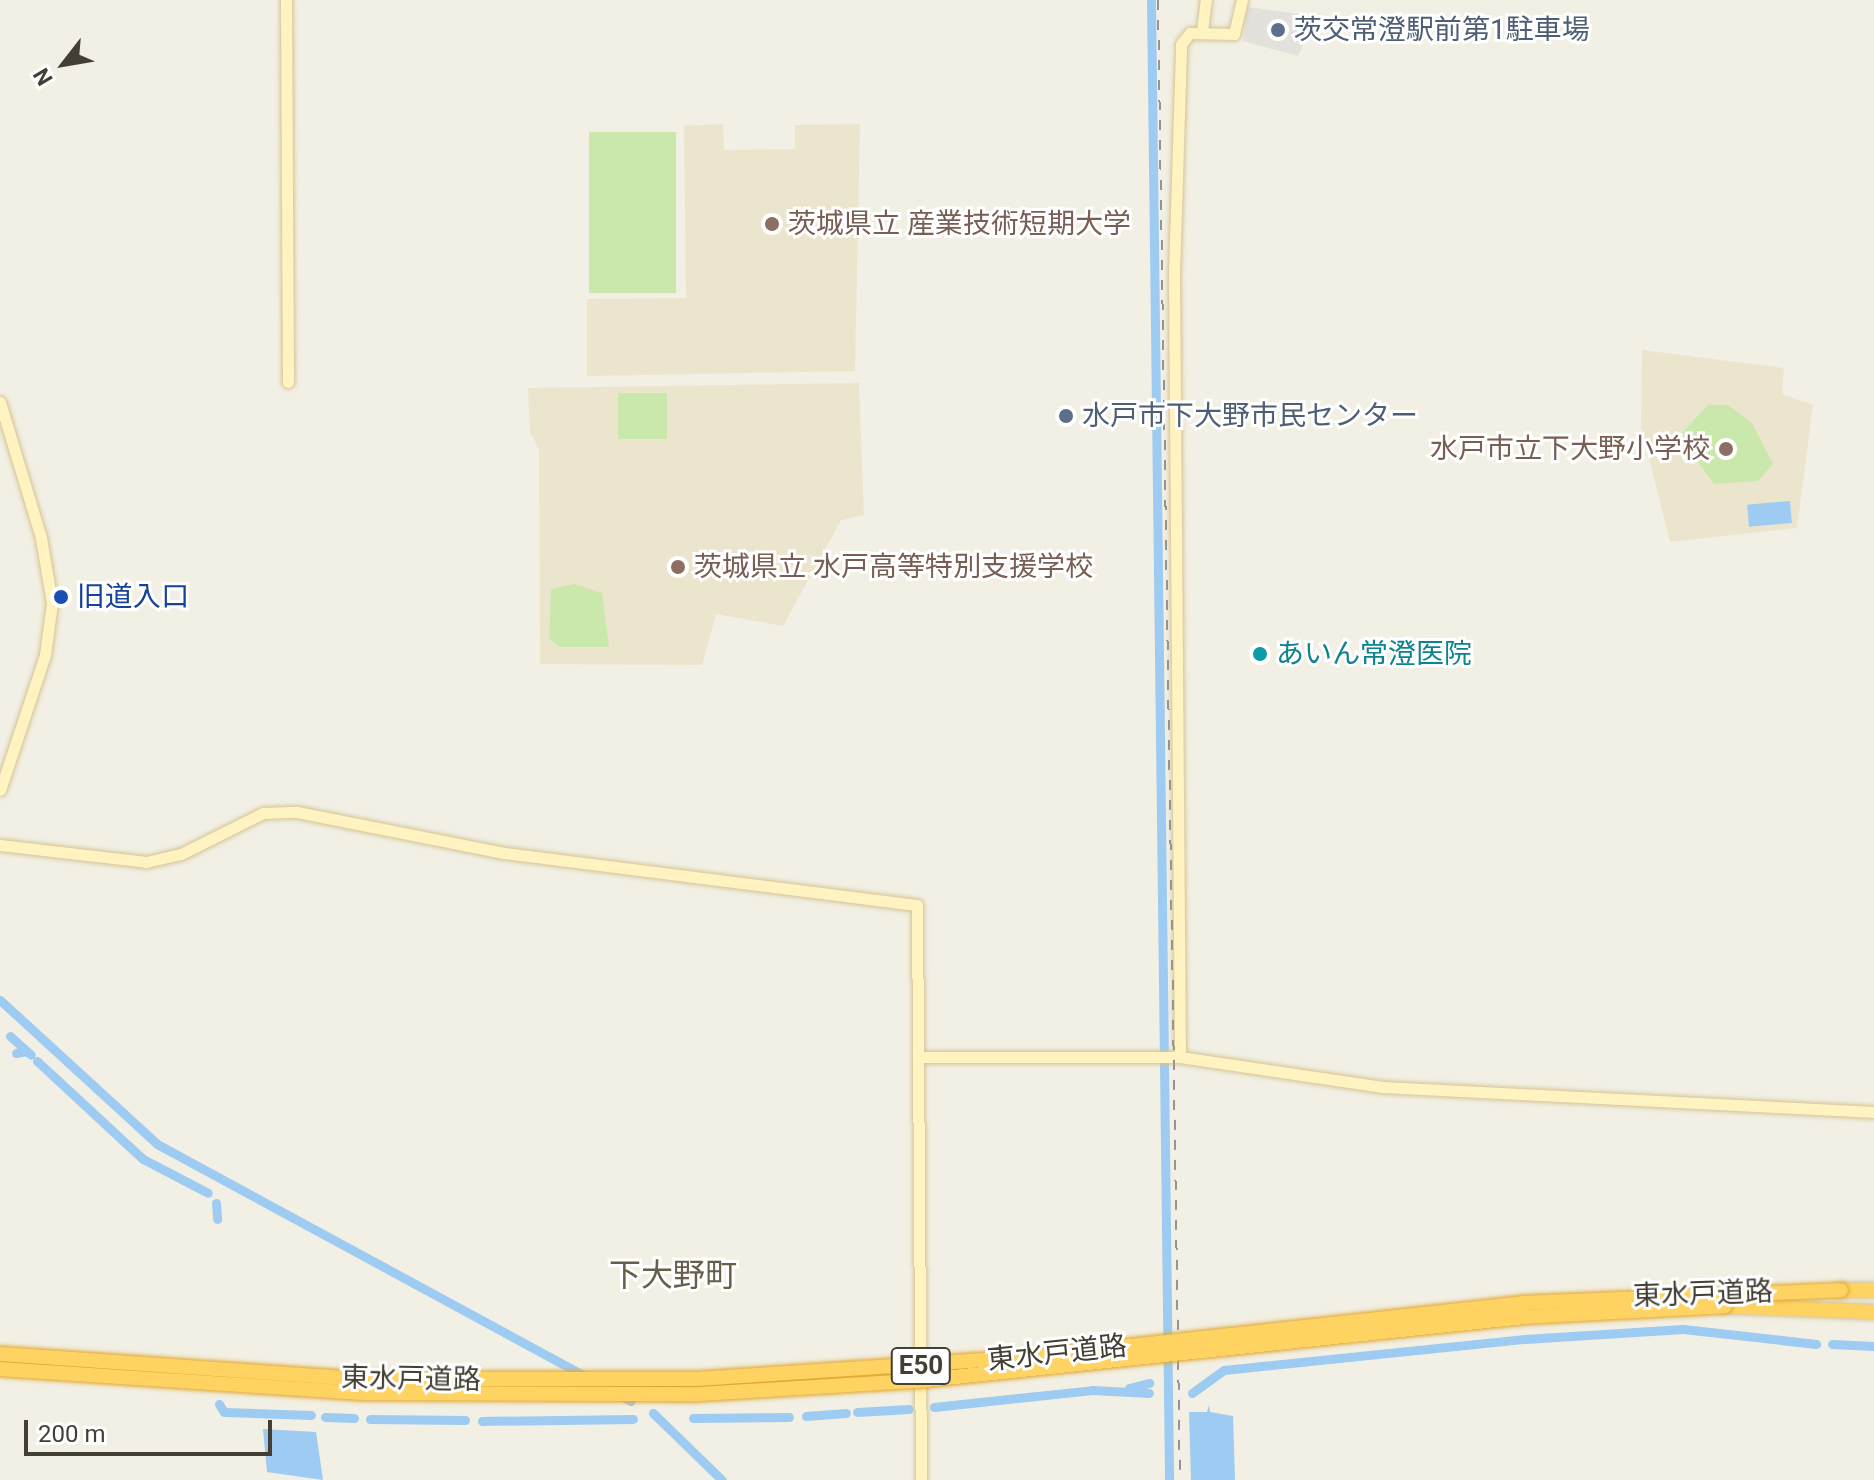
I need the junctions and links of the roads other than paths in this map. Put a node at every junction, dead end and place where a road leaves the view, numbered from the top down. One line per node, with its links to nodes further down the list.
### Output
1 (286, 0): 5 (street)
2 (1206, 0): 4 (street)
3 (1242, 0): 4 (street)
4 (1202, 31): 10 (street)
5 (288, 382)
6 (0, 402): 7 (street)
7 (0, 790)
8 (0, 845): 9 (street)
9 (920, 1057): 10 (street); 18 (street)
10 (1168, 1057): 11 (street)
11 (1874, 1112)
12 (1874, 1290): 13 (highway, 東水戸道路 / E50)
13 (1840, 1302): 14 (highway, 東水戸道路 / E50); 15 (highway); 16 (highway, 東水戸道路 / E50, bridge); 17 (highway, 東水戸道路 / E50, bridge)
14 (1874, 1304)
15 (1874, 1312)
16 (0, 1354)
17 (0, 1369)
18 (921, 1480)

